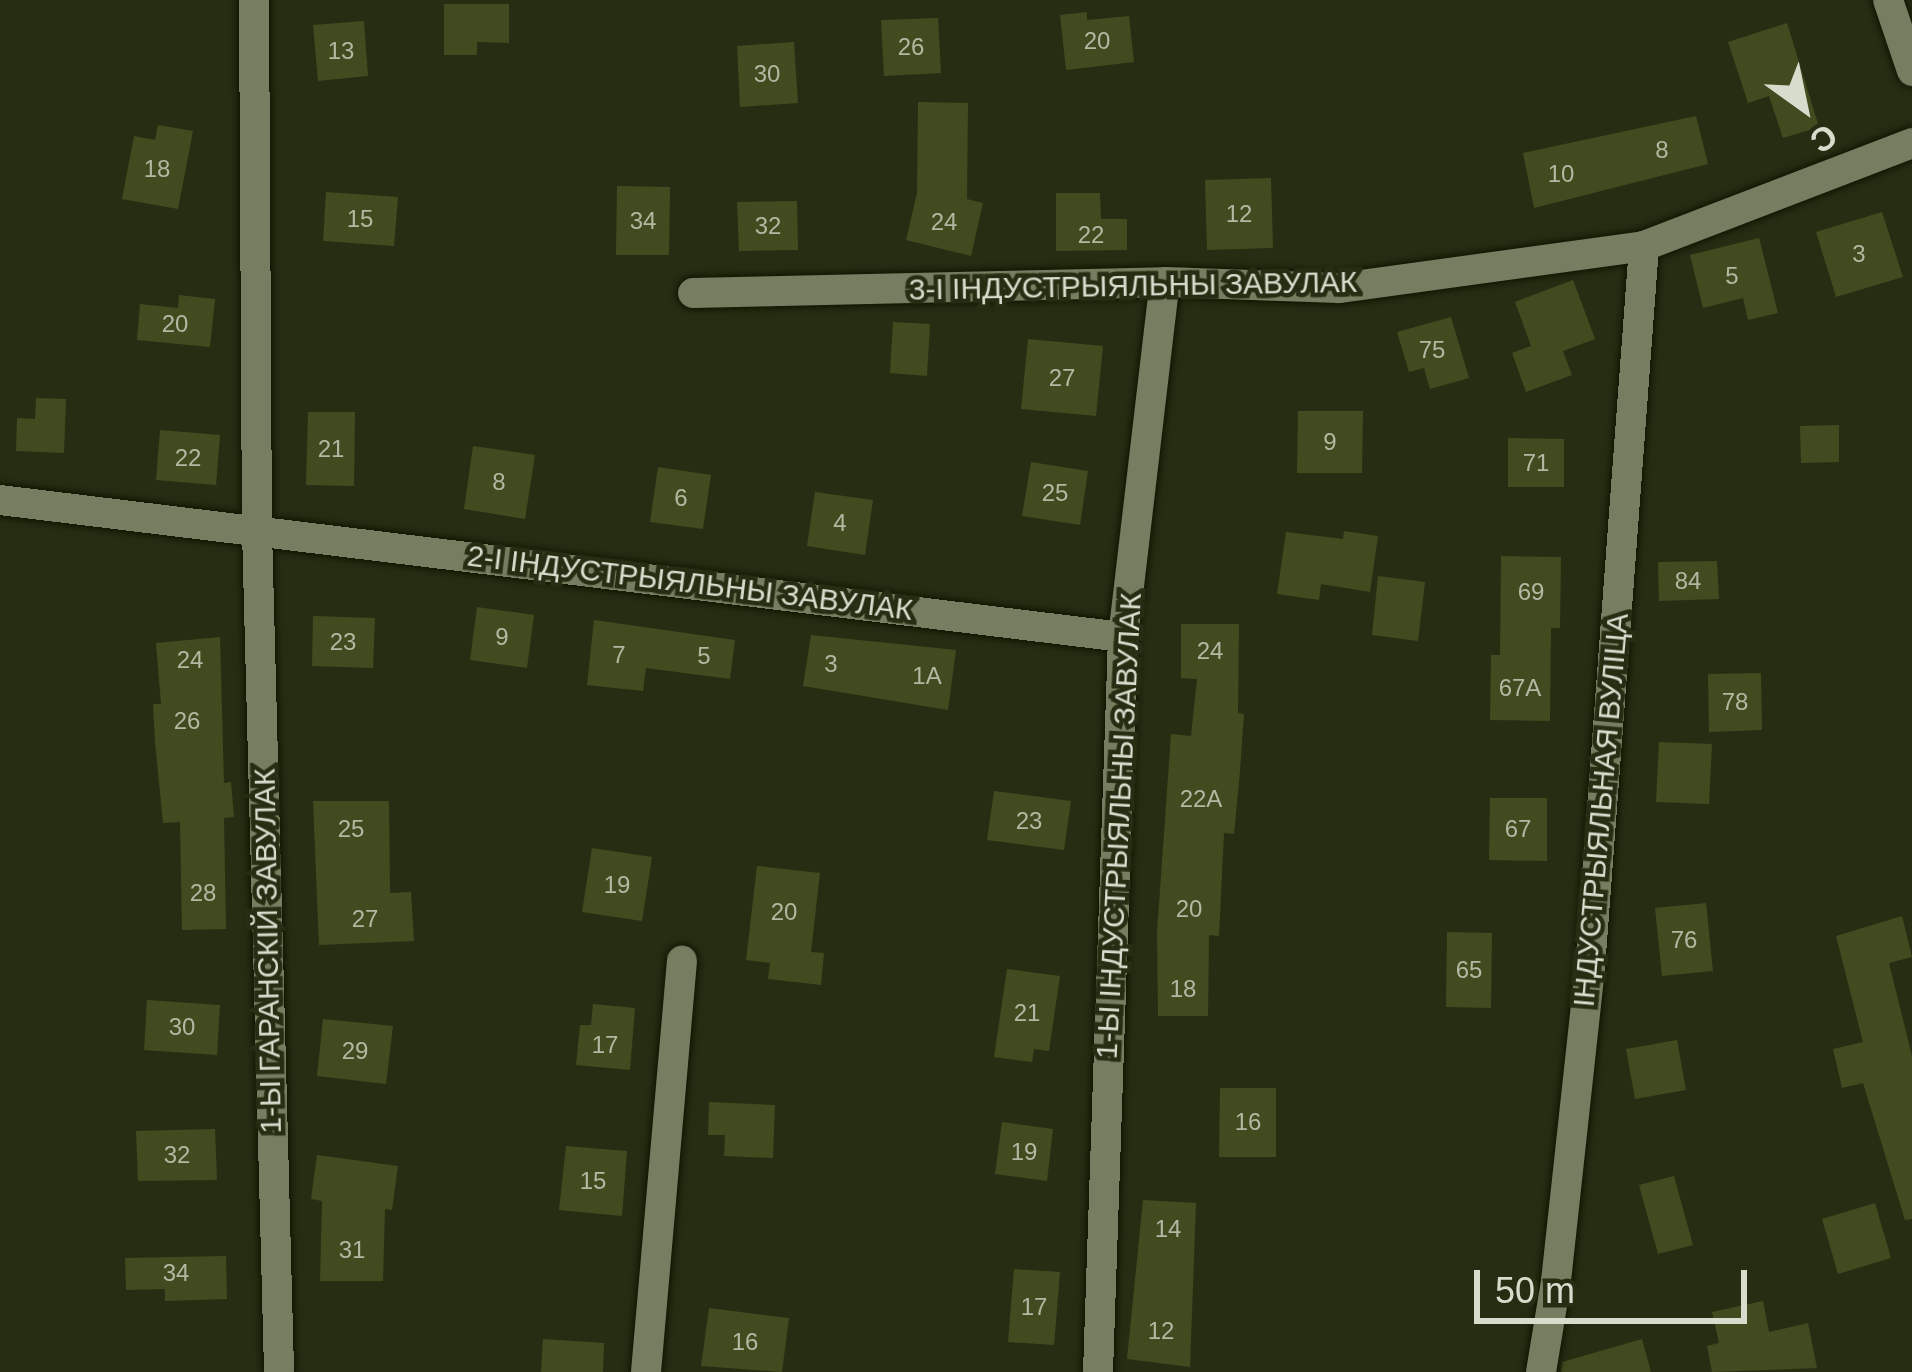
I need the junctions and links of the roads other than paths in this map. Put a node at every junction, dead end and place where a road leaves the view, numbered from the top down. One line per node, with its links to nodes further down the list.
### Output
1 (254, 0): 9 (street, 1-Ы ГАРАНСКІЙ ЗАВУЛАК)
2 (1888, 0): 3 (street)
3 (1912, 71)
4 (1912, 143): 5 (street, 3-І ІНДУСТРЫЯЛЬНЫ ЗАВУЛАК)
5 (1644, 246): 6 (street, 3-І ІНДУСТРЫЯЛЬНЫ ЗАВУЛАК); 15 (street, ІНДУСТРЫЯЛЬНАЯ ВУЛІЦА)
6 (1165, 282): 7 (street, 3-І ІНДУСТРЫЯЛЬНЫ ЗАВУЛАК); 10 (street, 1-Ы ІНДУСТРЫЯЛЬНЫ ЗАВУЛАК)
7 (693, 293)
8 (0, 500): 9 (street)
9 (256, 530): 10 (street, 2-І ІНДУСТРЫЯЛЬНЫ ЗАВУЛАК); 12 (street, 1-Ы ГАРАНСКІЙ ЗАВУЛАК)
10 (1124, 637): 14 (street, 1-Ы ІНДУСТРЫЯЛЬНЫ ЗАВУЛАК)
11 (682, 961): 13 (street)
12 (279, 1372)
13 (646, 1372)
14 (1098, 1372)
15 (1540, 1372)

